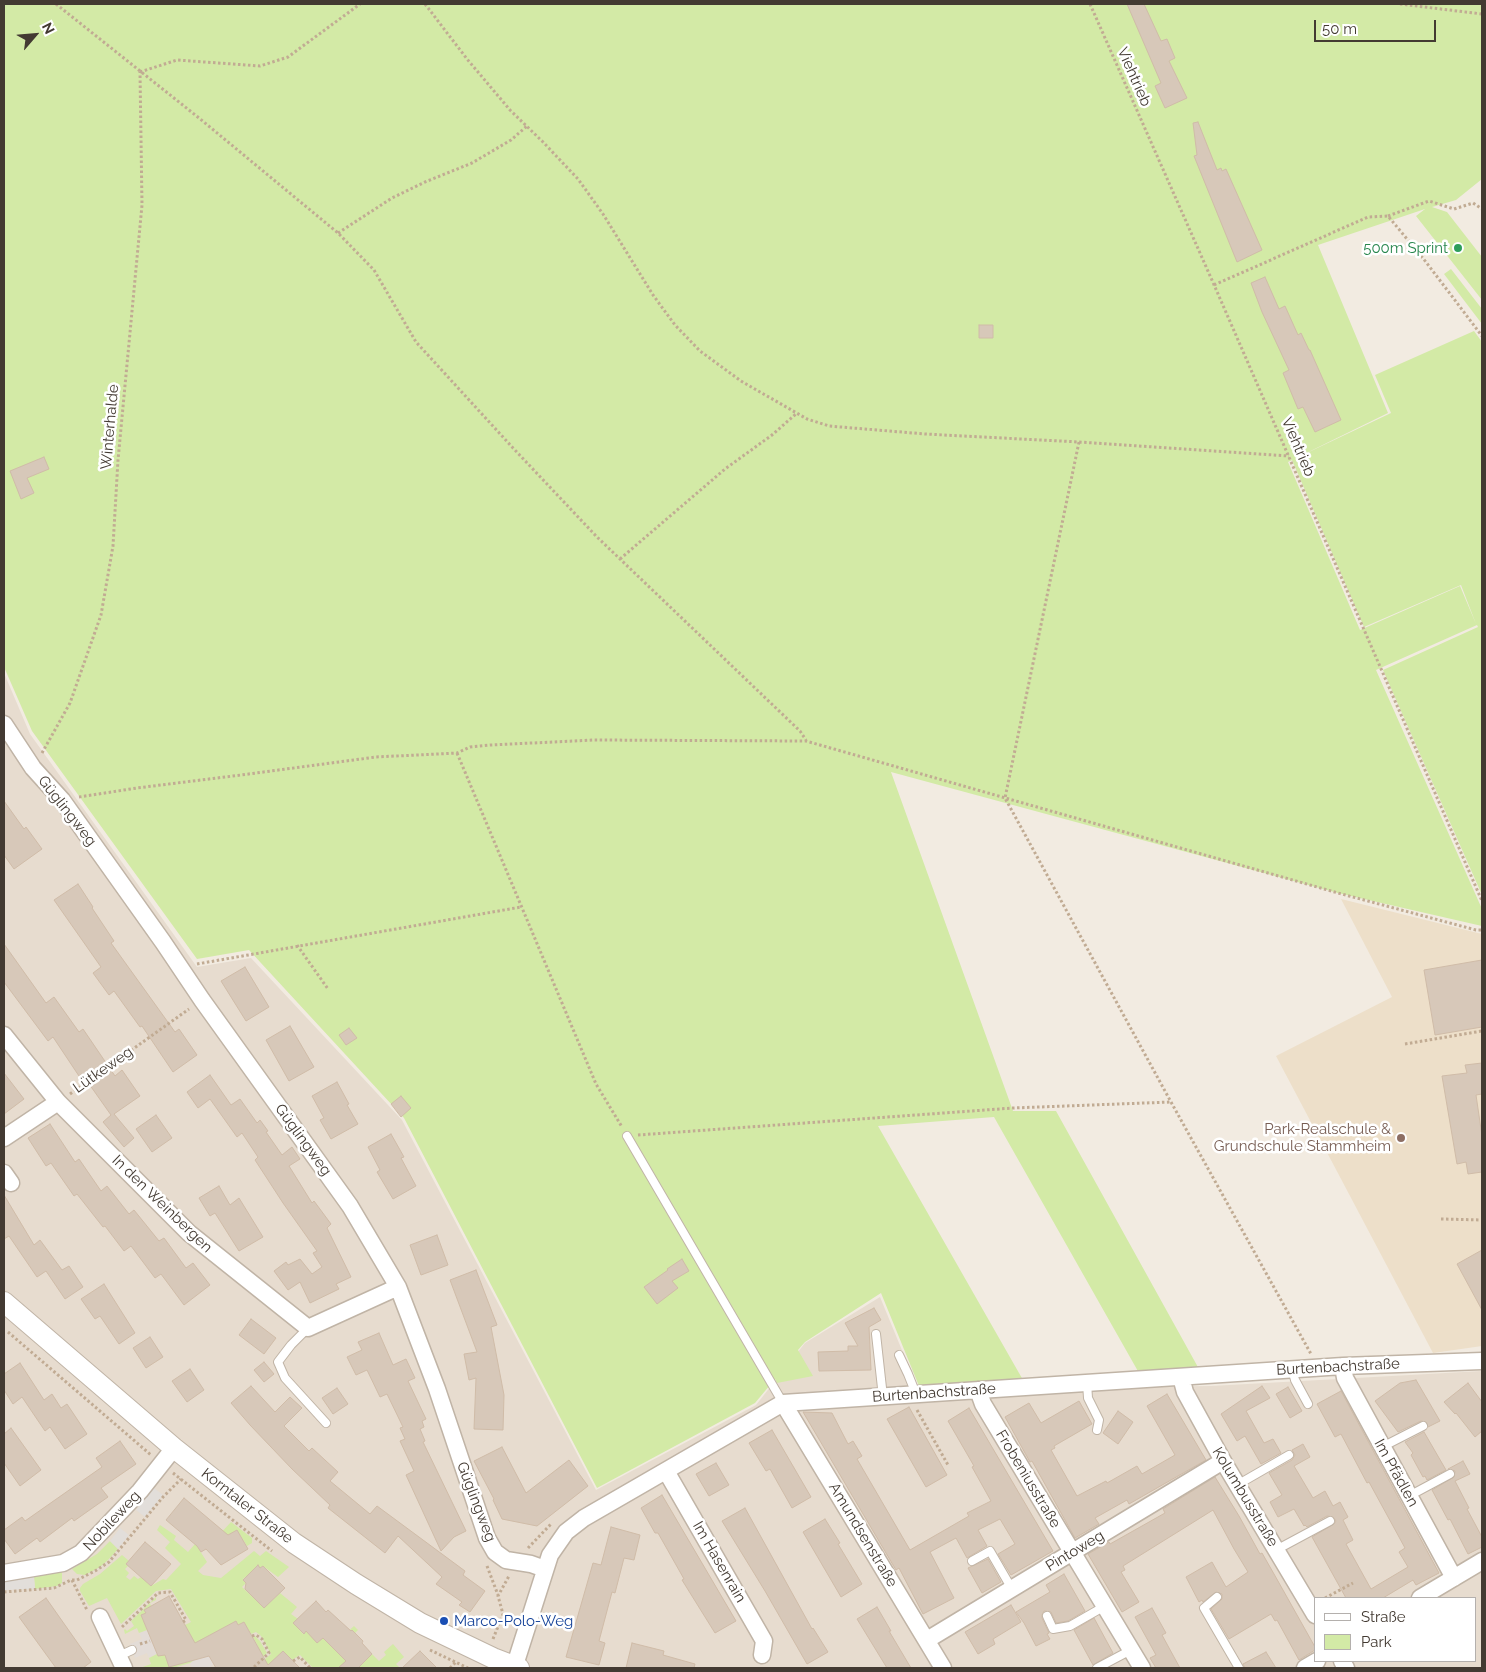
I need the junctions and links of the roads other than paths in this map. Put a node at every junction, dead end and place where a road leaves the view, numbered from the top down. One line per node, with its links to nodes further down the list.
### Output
1 (4, 724): 6 (street, Güglingweg)
2 (4, 1035): 3 (street, In den Weinbergen)
3 (58, 1102): 5 (street, Lütkeweg); 8 (street, In den Weinbergen)
4 (627, 1136): 19 (lane)
5 (4, 1138)
6 (398, 1287): 8 (street); 37 (street, Güglingweg)
7 (4, 1302): 25 (street, Korntaler Straße)
8 (308, 1328): 21 (lane)
9 (876, 1334): 18 (lane)
10 (899, 1355): 17 (lane)
11 (1482, 1361): 12 (street, Burtenbachstraße)
12 (1343, 1366): 13 (street, Burtenbachstraße); 24 (street, Im Pfädlen)
13 (1292, 1370): 14 (street, Burtenbachstraße); 20 (lane)
14 (1181, 1377): 15 (street, Burtenbachstraße); 27 (street, Kolumbusstraße)
15 (1087, 1383): 16 (street, Burtenbachstraße); 23 (lane)
16 (978, 1390): 17 (street, Burtenbachstraße); 34 (street, Frobeniusstraße)
17 (916, 1394): 18 (street, Burtenbachstraße)
18 (883, 1397): 19 (street, Burtenbachstraße)
19 (782, 1403): 28 (street, Burtenbachstraße); 47 (street, Amundsenstraße)
20 (1308, 1404)
21 (326, 1423)
22 (1423, 1426): 24 (lane)
23 (1097, 1430)
24 (1382, 1447): 31 (street, Im Pfädlen)
25 (174, 1448): 38 (street, Nobileweg); 51 (street, Korntaler Straße)
26 (1289, 1455): 30 (lane)
27 (1223, 1461): 30 (street, Kolumbusstraße); 34 (street, Pintoweg)
28 (666, 1470): 37 (street, Burtenbachstraße); 49 (street, Im Hasenrain)
29 (1450, 1474): 31 (lane)
30 (1237, 1485): 33 (street, Kolumbusstraße)
31 (1409, 1496): 39 (street, Im Pfädlen)
32 (1330, 1521): 33 (lane)
33 (1276, 1550): 44 (street, Kolumbusstraße)
34 (1072, 1553): 40 (street, Pintoweg); 43 (street, Frobeniusstraße)
35 (972, 1561): 40 (lane)
36 (1482, 1561): 39 (street)
37 (545, 1569): 51 (street, Burtenbachstraße)
38 (4, 1573)
39 (1454, 1578): 42 (street)
40 (1012, 1588): 47 (street, Pintoweg)
41 (1217, 1597): 55 (lane)
42 (1422, 1597)
43 (1104, 1606): 45 (lane); 48 (street, Frobeniusstraße)
44 (1314, 1613)
45 (1047, 1616)
46 (100, 1617): 50 (street)
47 (926, 1640): 52 (street, Amundsenstraße)
48 (1131, 1650): 53 (lane); 54 (street, Frobeniusstraße)
49 (762, 1655)
50 (125, 1658)
51 (516, 1668)
52 (942, 1668)
53 (1097, 1668)
54 (1142, 1668)
55 (1239, 1668)

